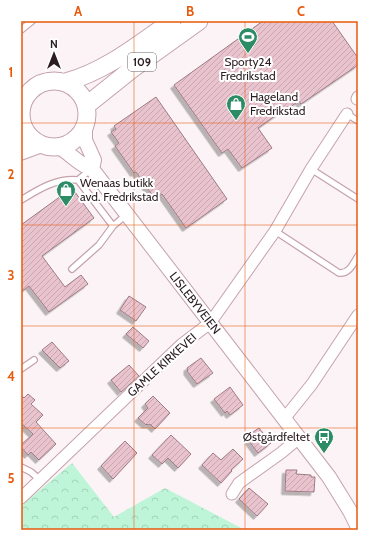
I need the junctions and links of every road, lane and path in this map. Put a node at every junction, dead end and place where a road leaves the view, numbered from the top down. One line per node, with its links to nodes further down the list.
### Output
1 (32, 21): 4 (lane)
2 (172, 21): 5 (main road, 109)
3 (199, 21): 6 (main road, 109)
4 (21, 30)
5 (66, 82): 6 (main road); 8 (main road, 109)
6 (87, 105): 10 (main road)
7 (347, 114): 9 (lane); 15 (street, GAMLE KIRKEVEI)
8 (21, 118): 11 (main road, 109)
9 (358, 120)
10 (85, 128): 12 (main road); 14 (street, LISLEBYVEIEN)
11 (40, 144): 12 (main road); 13 (main road)
12 (59, 147): 14 (street, LISLEBYVEIEN)
13 (21, 151)
14 (92, 169): 16 (lane); 19 (street, LISLEBYVEIEN)
15 (311, 169): 17 (lane); 21 (street, GAMLE KIRKEVEI)
16 (78, 180): 18 (lane); 20 (lane)
17 (358, 199)
18 (21, 200)
19 (127, 215): 20 (lane); 25 (street, LISLEBYVEIEN)
20 (113, 226): 23 (lane)
21 (275, 231): 22 (lane); 25 (street, GAMLE KIRKEVEI)
22 (358, 256)
23 (72, 269)
24 (358, 315): 28 (street)
25 (210, 323): 28 (street, LISLEBYVEIEN); 31 (street, GAMLE KIRKEVEI)
26 (34, 360): 27 (lane)
27 (21, 369)
28 (284, 419): 29 (street, LISLEBYVEIEN)
29 (299, 438): 32 (street); 34 (street, LISLEBYVEIEN)
30 (21, 467): 31 (lane)
31 (40, 480): 33 (street, GAMLE KIRKEVEI)
32 (232, 494)
33 (21, 498)
34 (358, 528)

